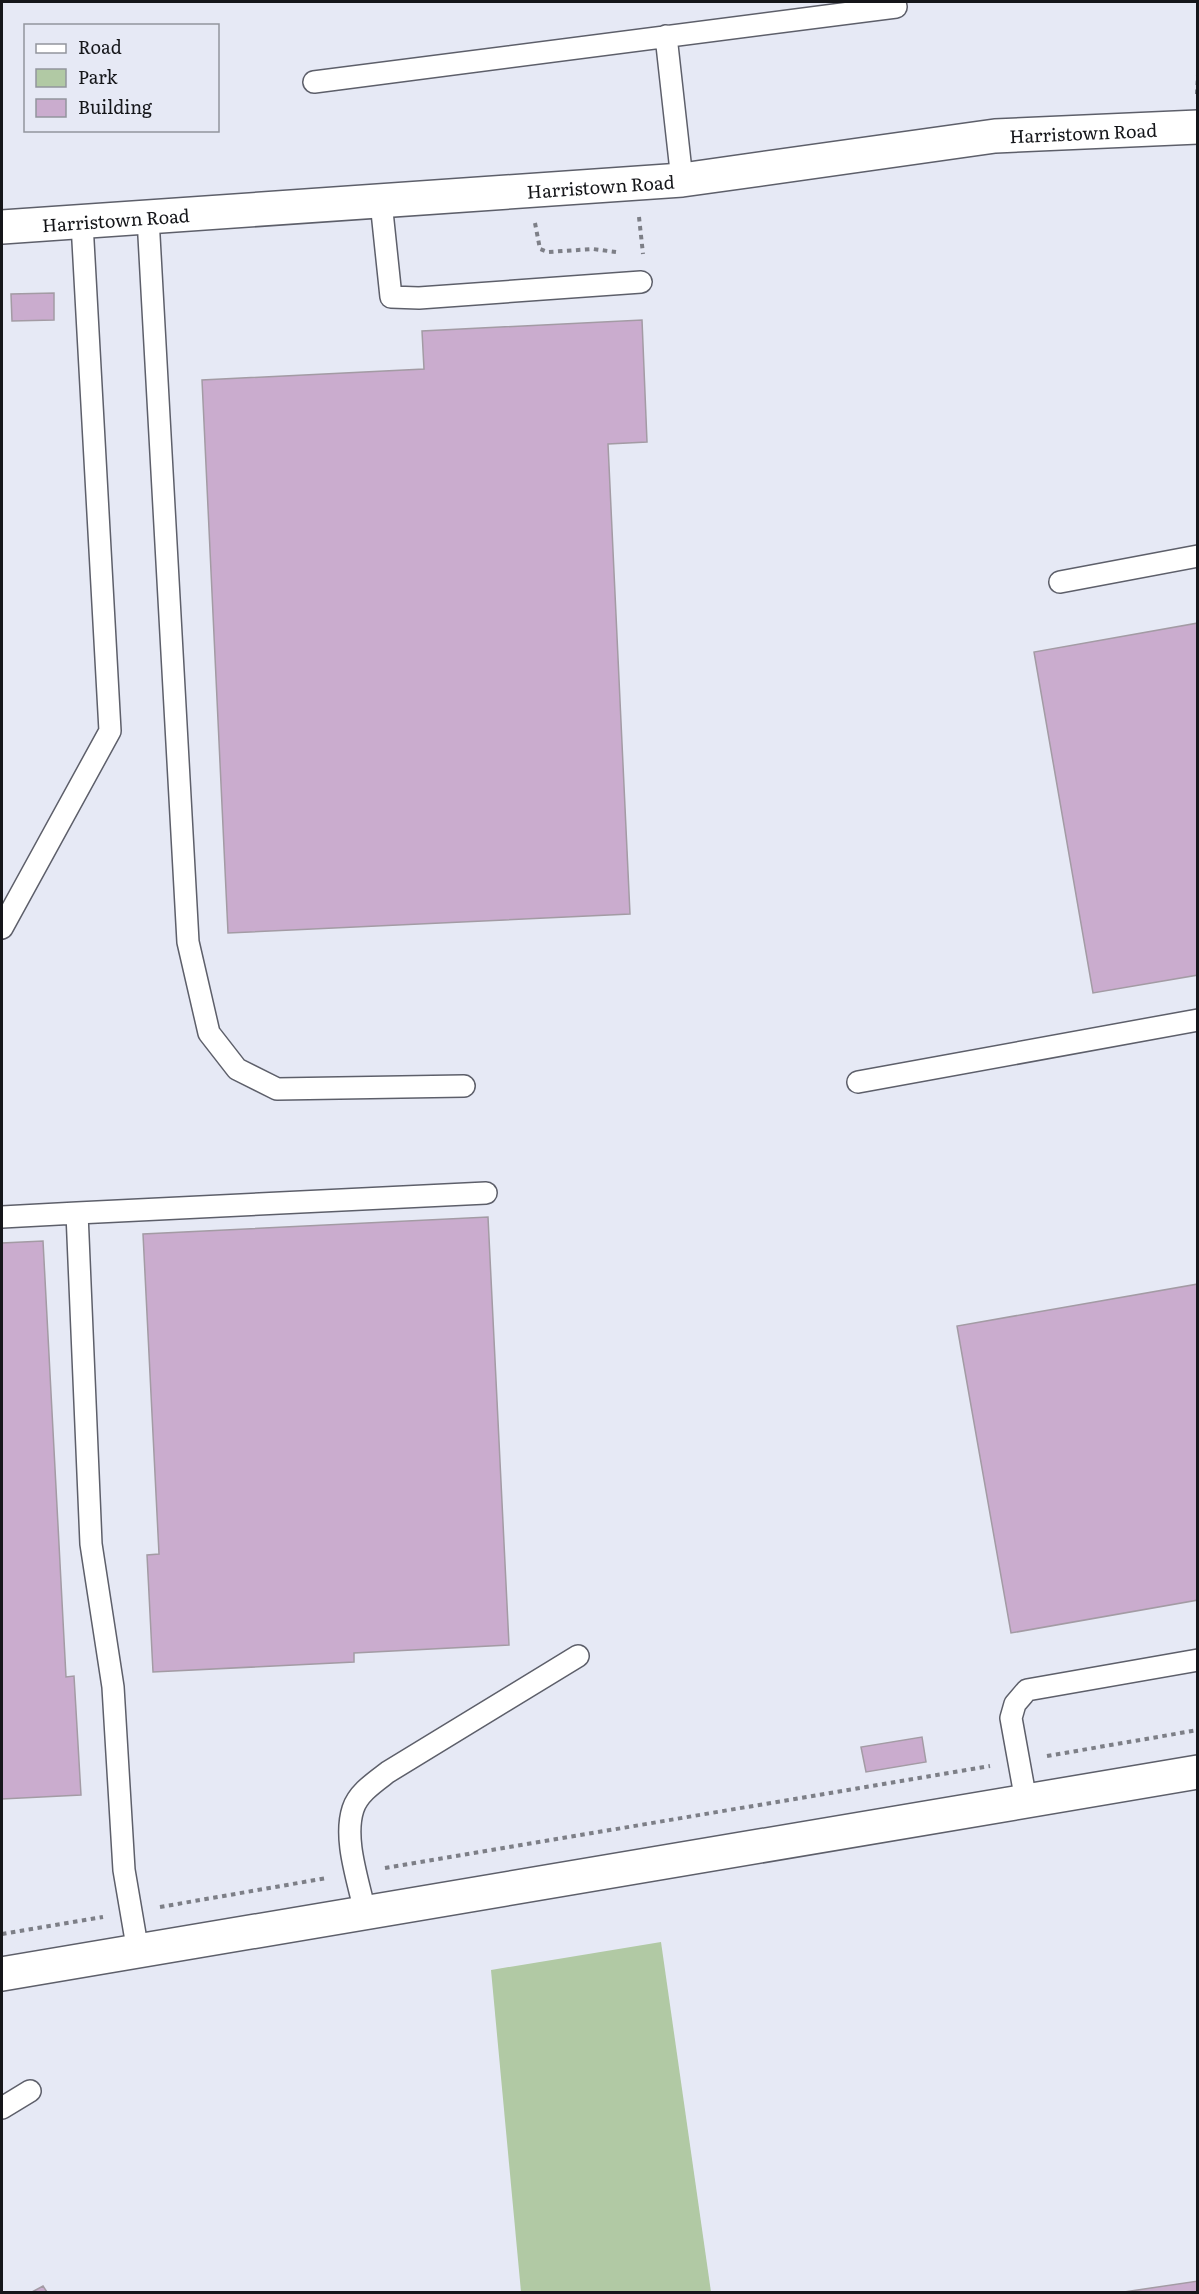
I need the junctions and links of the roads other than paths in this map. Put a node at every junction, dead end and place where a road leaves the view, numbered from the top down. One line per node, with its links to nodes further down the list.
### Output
1 (896, 8): 2 (lane)
2 (666, 36): 3 (lane); 5 (lane)
3 (314, 82)
4 (1197, 127): 5 (street, Harristown Road)
5 (682, 180): 6 (street, Harristown Road)
6 (381, 202): 7 (street, Harristown Road); 10 (lane)
7 (148, 218): 8 (street, Harristown Road); 16 (lane)
8 (82, 223): 9 (street, Harristown Road); 13 (lane)
9 (2, 227)
10 (641, 282)
11 (1197, 556): 12 (lane)
12 (1060, 582)
13 (2, 928)
14 (1197, 1020): 15 (lane)
15 (858, 1082)
16 (464, 1086)
17 (486, 1193): 18 (lane)
18 (77, 1213): 19 (lane); 25 (lane)
19 (2, 1217)
20 (579, 1656): 24 (lane)
21 (1197, 1660): 23 (lane)
22 (1197, 1772): 23 (street)
23 (1026, 1801): 24 (street)
24 (365, 1913): 25 (street)
25 (138, 1952): 26 (street)
26 (2, 1974)
27 (30, 2091): 28 (lane)
28 (2, 2108)

